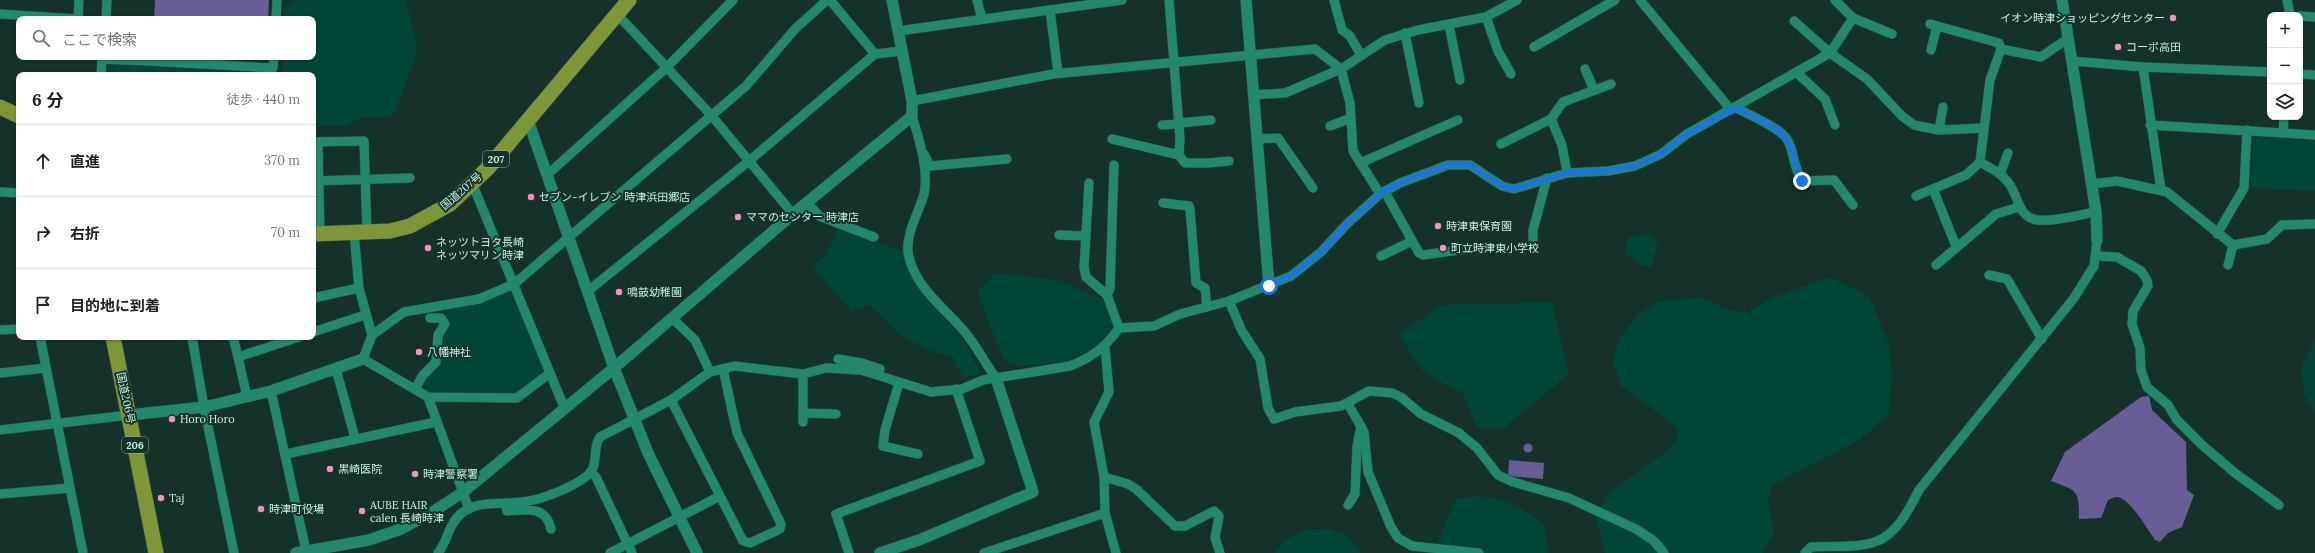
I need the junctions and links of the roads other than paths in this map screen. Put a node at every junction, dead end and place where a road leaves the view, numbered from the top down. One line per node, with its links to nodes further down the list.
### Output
1 (78, 0): 24 (street)
2 (107, 0): 25 (street)
3 (277, 0): 26 (street)
4 (629, 0): 22 (highway, 国道207号 / 207)
5 (733, 0): 52 (street)
6 (828, 0): 43 (street); 72 (street)
7 (892, 0): 34 (street)
8 (977, 0): 31 (street)
9 (1122, 0): 19 (street)
10 (1169, 0): 50 (street)
11 (1246, 0): 44 (street)
12 (1334, 0): 45 (street)
13 (1517, 0): 28 (street)
14 (1615, 0): 38 (street)
15 (1640, 0): 70 (street)
16 (1835, 0): 30 (street)
17 (2062, 0): 37 (street)
18 (2287, 0): 20 (street)
19 (1050, 10): 31 (street); 58 (street)
20 (2289, 12)
21 (0, 14): 23 (street)
22 (617, 14): 52 (street); 76 (highway, 国道207号 / 207)
23 (31, 16)
24 (78, 16)
25 (106, 16)
26 (276, 16)
27 (2303, 16): 29 (street)
28 (1486, 17): 33 (street); 59 (street)
29 (2315, 17)
30 (1853, 18): 36 (street); 42 (street)
31 (982, 19): 34 (street)
32 (1794, 21): 42 (street)
33 (1449, 25): 35 (street); 62 (street)
34 (898, 31): 41 (street)
35 (1405, 33): 45 (street); 67 (street)
36 (1892, 34)
37 (2067, 39): 39 (street); 49 (street)
38 (1534, 47)
39 (2001, 49): 40 (street); 85 (street)
40 (1931, 50)
41 (902, 51): 43 (street); 66 (street)
42 (1830, 53): 56 (street); 86 (street)
43 (875, 54): 99 (street)
44 (1251, 54): 50 (street); 53 (street); 65 (street)
45 (1362, 56): 53 (street)
46 (102, 60): 55 (street)
47 (161, 60): 48 (street)
48 (274, 60)
49 (2072, 61): 51 (street); 112 (street)
50 (1174, 62): 58 (street); 80 (street)
51 (2143, 67): 57 (street); 83 (street)
52 (666, 68): 72 (street); 105 (street)
53 (1340, 69): 65 (street); 74 (street)
54 (1585, 69): 64 (street)
55 (101, 72)
56 (1796, 72): 70 (street); 82 (street)
57 (2267, 72)
58 (1058, 73): 66 (street)
59 (1511, 74)
60 (2303, 74): 61 (street)
61 (2315, 75)
62 (1460, 80)
63 (1611, 84): 64 (street)
64 (1594, 90): 75 (street)
65 (1253, 95): 91 (street)
66 (912, 101): 73 (street)
67 (1419, 103)
68 (0, 107): 71 (highway)
69 (1943, 107): 86 (street)
70 (1734, 109): 103 (street); 122 (street)
71 (16, 115)
72 (711, 115): 99 (street); 132 (street)
73 (912, 116): 94 (street); 120 (street)
74 (1351, 118): 84 (street); 101 (street)
75 (1551, 119): 93 (street); 103 (street)
76 (528, 120): 105 (street); 110 (highway, 国道207号 / 207)
77 (1211, 120): 80 (street)
78 (1458, 120): 101 (street)
79 (2284, 120): 88 (street)
80 (1179, 124): 81 (street); 96 (street)
81 (1162, 125)
82 (1835, 125)
83 (2150, 125): 87 (street); 115 (street)
84 (1330, 126)
85 (1984, 128): 86 (street); 100 (street)
86 (1939, 130)
87 (2247, 130): 88 (street); 130 (street)
88 (2283, 133): 89 (street)
89 (2315, 135)
90 (1112, 139): 96 (street)
91 (1257, 140): 113 (street); 147 (street)
92 (316, 142): 108 (street)
93 (1501, 144)
94 (923, 151): 97 (street); 180 (street)
95 (2008, 153): 104 (street)
96 (1179, 155): 98 (street)
97 (1007, 159)
98 (1230, 160)
99 (749, 161): 126 (street); 149 (street)
100 (1980, 162): 104 (street); 114 (street)
101 (1360, 163): 117 (street)
102 (1114, 165): 150 (street)
103 (1567, 173): 107 (street)
104 (2000, 174): 123 (street)
105 (547, 175): 132 (street)
106 (410, 178): 108 (street)
107 (1547, 178): 117 (street); 135 (street)
108 (366, 180): 109 (street); 128 (street)
109 (316, 181)
110 (472, 183): 128 (highway, 国道207号 / 207); 146 (street)
111 (1089, 183): 133 (street)
112 (2091, 184): 115 (street); 125 (street)
113 (1313, 188)
114 (1934, 189): 119 (street); 139 (street)
115 (2161, 190): 130 (street)
116 (0, 192): 118 (street)
117 (1382, 193): 137 (street); 147 (street)
118 (16, 194)
119 (1916, 196)
120 (807, 202): 126 (street); 134 (street)
121 (1163, 203): 153 (street)
122 (1853, 205)
123 (2019, 207): 125 (street); 139 (street)
124 (316, 208): 129 (street)
125 (2096, 212): 136 (street)
126 (792, 214): 156 (street)
127 (2315, 224): 138 (street)
128 (361, 233): 129 (highway, 国道207号 / 207); 148 (street)
129 (317, 234)
130 (2217, 234): 138 (street)
131 (1059, 235): 133 (street)
132 (568, 236): 146 (street); 149 (street)
133 (1086, 236): 150 (street)
134 (874, 237)
135 (1533, 239)
136 (2097, 240): 142 (street)
137 (1412, 241): 140 (street); 141 (street)
138 (2233, 245): 144 (street)
139 (1956, 246): 143 (street)
140 (1481, 247)
141 (1381, 256)
142 (2096, 256): 167 (street); 209 (street)
143 (1936, 264)
144 (2228, 265)
145 (1989, 275): 167 (street)
146 (514, 284): 161 (street); 178 (street)
147 (1269, 286): 152 (street)
148 (359, 288): 151 (street); 154 (street)
149 (588, 291): 173 (street)
150 (1107, 295): 157 (street)
151 (316, 297)
152 (1229, 301): 153 (street); 188 (street)
153 (1206, 308): 157 (street)
154 (365, 315): 160 (street); 161 (street)
155 (430, 318): 183 (street)
156 (672, 318): 173 (street); 176 (street)
157 (1120, 328): 168 (street)
158 (16, 329): 159 (street)
159 (0, 330)
160 (316, 331)
161 (372, 335): 170 (street)
162 (41, 340): 172 (street)
163 (114, 340): 192 (highway, 国道206号 / 206)
164 (193, 340): 189 (street)
165 (234, 340): 169 (street)
166 (290, 340): 169 (street)
167 (2042, 340): 216 (street)
168 (1105, 347): 180 (street); 202 (street)
169 (238, 357): 185 (street)
170 (363, 359): 174 (street); 183 (street)
171 (838, 359): 181 (street)
172 (46, 368): 177 (street); 195 (street)
173 (614, 368): 190 (street); 193 (street)
174 (336, 369): 184 (street); 198 (street)
175 (723, 369): 176 (street); 179 (street); 206 (street)
176 (710, 372): 187 (street)
177 (0, 373)
178 (550, 373): 186 (street); 190 (street)
179 (803, 374): 181 (street); 191 (street)
180 (996, 378): 182 (street); 226 (street)
181 (896, 382): 182 (street); 200 (street)
182 (956, 389): 225 (street)
183 (415, 390): 186 (street)
184 (271, 391): 185 (street); 199 (street)
185 (247, 397): 189 (street)
186 (428, 397): 194 (street)
187 (671, 400): 193 (street); 206 (street)
188 (1348, 404): 196 (street); 231 (street)
189 (204, 406): 192 (street); 221 (street)
190 (564, 407): 204 (street)
191 (836, 414)
192 (129, 415): 195 (street); 220 (highway, 国道206号 / 206)
193 (634, 418): 201 (street); 212 (street)
194 (436, 422): 198 (street); 204 (street)
195 (58, 423): 197 (street); 203 (street)
196 (1361, 426): 208 (street); 230 (street)
197 (0, 430)
198 (355, 438): 199 (street)
199 (286, 454): 218 (street)
200 (918, 454)
201 (590, 472): 207 (street); 214 (street)
202 (1104, 477): 211 (street); 229 (street)
203 (70, 488): 205 (street); 219 (street)
204 (463, 492): 210 (street); 215 (street)
205 (0, 494)
206 (720, 496): 212 (street)
207 (506, 503): 210 (street); 213 (street)
208 (1348, 505)
209 (2279, 505)
210 (469, 509): 217 (street)
211 (1105, 513): 227 (street); 228 (street)
212 (680, 516): 214 (street); 224 (street)
213 (551, 529)
214 (628, 544): 222 (street); 223 (street)
215 (337, 549): 218 (street)
216 (1866, 549): 232 (street)
217 (442, 551)
218 (301, 552)
219 (82, 553)
220 (156, 553)
221 (234, 553)
222 (610, 553)
223 (632, 553)
224 (696, 553)
225 (849, 553)
226 (880, 553)
227 (984, 553)
228 (1116, 553)
229 (1220, 553)
230 (1479, 553)
231 (1664, 553)
232 (1805, 553)

